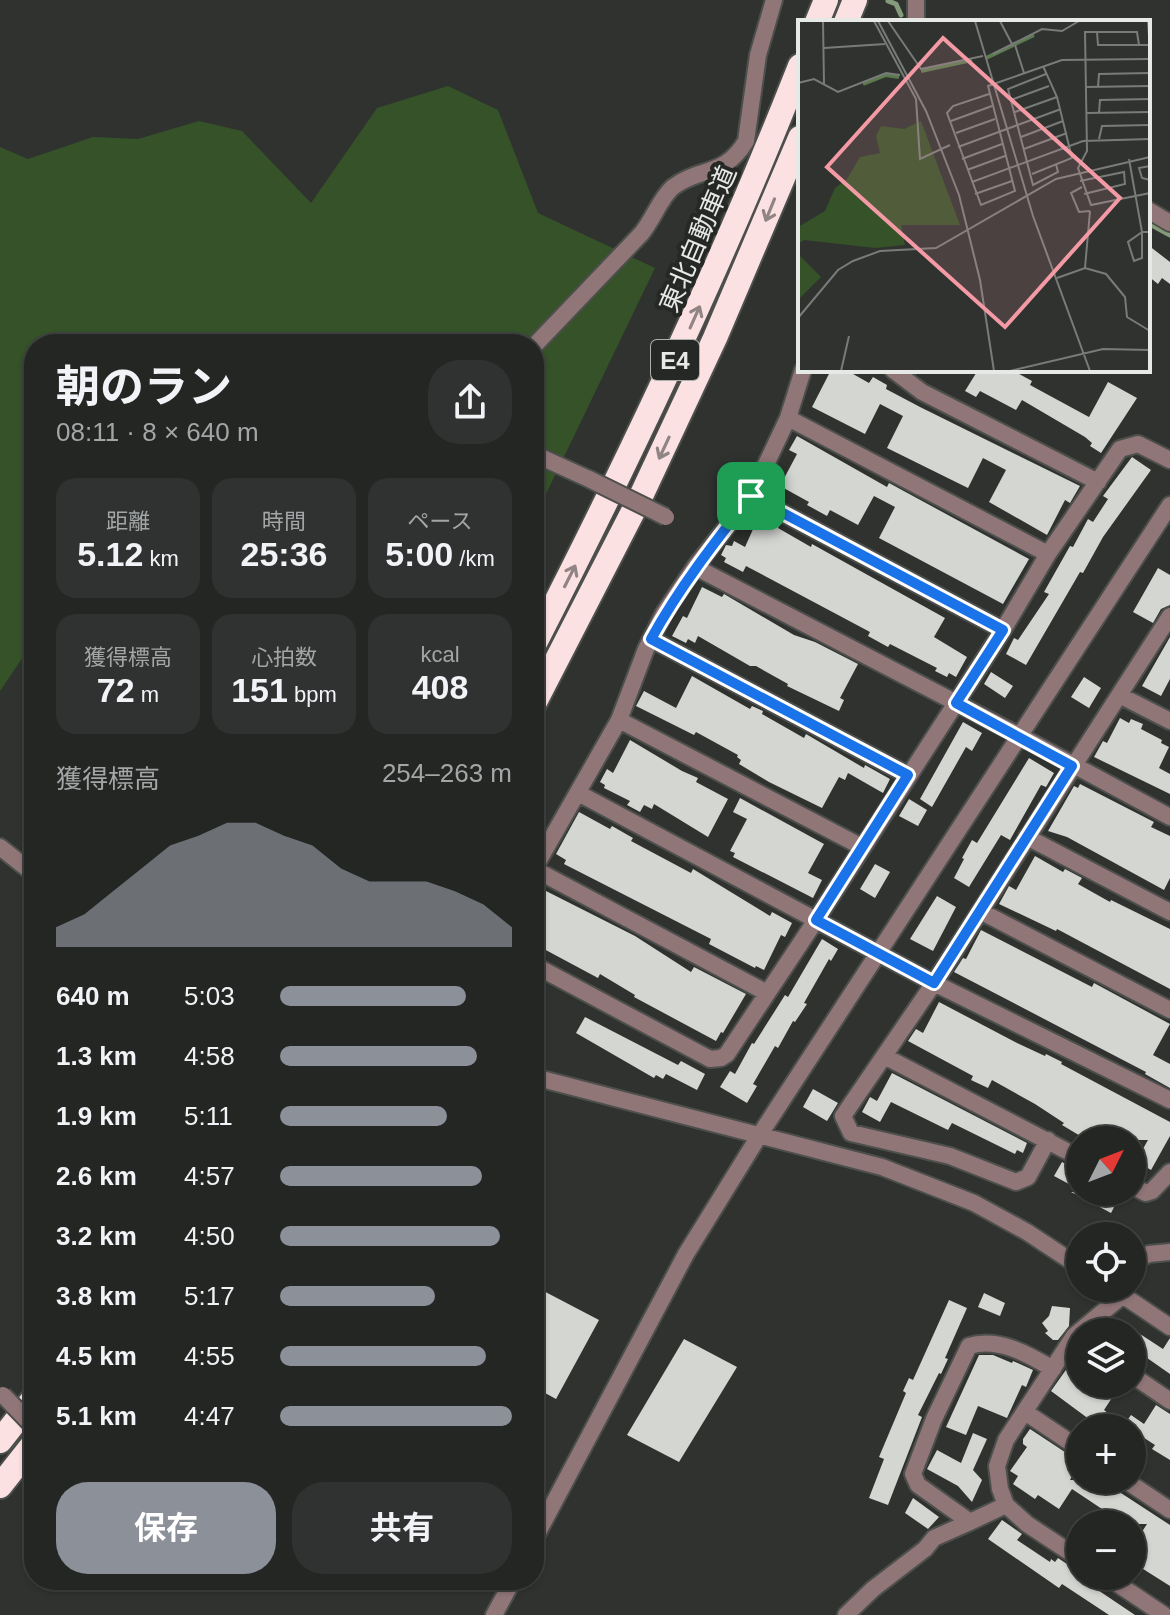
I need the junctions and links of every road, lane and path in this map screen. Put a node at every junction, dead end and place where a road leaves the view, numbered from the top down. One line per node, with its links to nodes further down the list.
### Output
1 (774, 0): 10 (street)
2 (826, 0): 4 (highway)
3 (855, 0): 5 (highway)
4 (818, 20)
5 (847, 20)
6 (798, 71): 23 (highway, 東北自動車道 / E4, one-way to 6)
7 (798, 143): 26 (highway, E4, one-way to 26)
8 (1150, 211): 9 (street)
9 (1170, 223)
10 (544, 336)
11 (802, 372): 13 (street)
12 (896, 372): 16 (street)
13 (788, 418): 17 (street); 20 (street)
14 (544, 459): 19 (street, bridge)
15 (1170, 460): 16 (street)
16 (1098, 482): 20 (street)
17 (751, 496): 21 (street); 24 (street)
18 (1170, 505): 31 (street)
19 (666, 517)
20 (1048, 554): 24 (street)
21 (695, 567): 25 (street); 28 (street)
22 (1169, 620): 32 (street)
23 (544, 626)
24 (1003, 630): 28 (street)
25 (651, 639): 29 (street); 33 (street)
26 (544, 685)
27 (1125, 698): 30 (street)
28 (956, 703): 31 (street); 33 (street)
29 (619, 720): 34 (street); 38 (street)
30 (1170, 721)
31 (1020, 736): 32 (street); 45 (street)
32 (1072, 766): 35 (street); 36 (street)
33 (908, 775): 38 (street)
34 (578, 793): 39 (street); 44 (street)
35 (1170, 817)
36 (1027, 837): 42 (street); 43 (street)
37 (0, 847): 40 (street)
38 (862, 847): 44 (street)
39 (544, 852)
40 (24, 866)
41 (544, 874): 48 (street)
42 (980, 911): 47 (street); 49 (street)
43 (1170, 912)
44 (816, 920): 45 (street); 48 (street)
45 (876, 953): 47 (street); 53 (street)
46 (544, 970): 48 (street)
47 (934, 983): 50 (street); 52 (street)
48 (767, 993)
49 (1170, 1010)
50 (884, 1056): 54 (street); 54 (street)
51 (544, 1080): 53 (street)
52 (1170, 1100)
53 (759, 1136): 60 (street); 80 (street)
54 (1048, 1140): 55 (street)
55 (1066, 1150)
56 (1170, 1172): 57 (street)
57 (1146, 1193)
58 (1170, 1252): 59 (street)
59 (1146, 1255)
60 (1066, 1258)
61 (1108, 1302): 63 (street)
62 (1136, 1302): 64 (street)
63 (1094, 1318)
64 (1170, 1327)
65 (1066, 1352): 66 (street)
66 (1053, 1369): 71 (street); 81 (street)
67 (1146, 1385): 69 (street)
68 (1, 1394): 72 (street, bridge)
69 (1170, 1401)
70 (24, 1411): 74 (highway)
71 (1025, 1412): 73 (street); 78 (street)
72 (24, 1417)
73 (1066, 1440)
74 (0, 1441)
75 (24, 1456): 76 (highway)
76 (0, 1486)
77 (1146, 1494): 79 (street)
78 (1006, 1505): 81 (street); 82 (street)
79 (1170, 1510)
80 (544, 1521)
81 (970, 1522): 86 (street)
82 (1066, 1550)
83 (508, 1590): 85 (street)
84 (1127, 1590): 87 (street)
85 (494, 1615)
86 (846, 1615)
87 (1164, 1615)

